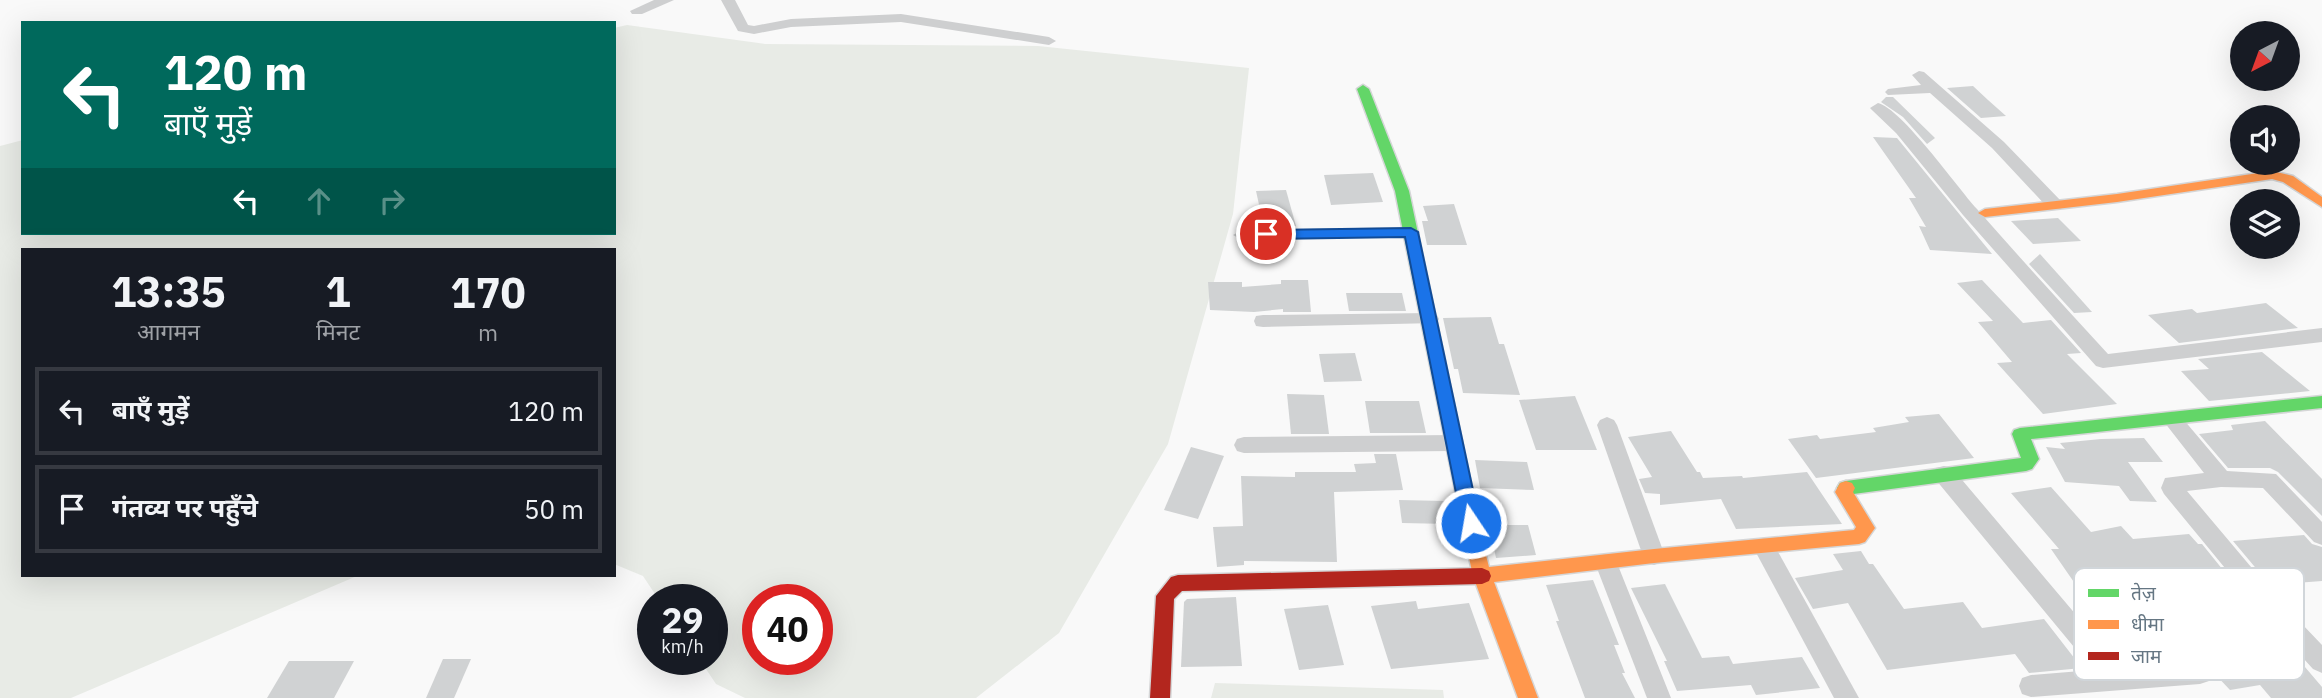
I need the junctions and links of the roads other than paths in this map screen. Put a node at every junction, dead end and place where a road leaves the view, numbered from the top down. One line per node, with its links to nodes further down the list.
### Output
1 (667, 0): 3 (street)
2 (728, 0): 4 (street)
3 (637, 11)
4 (1049, 41)
5 (1919, 75): 6 (street)
6 (1932, 88): 8 (street); 11 (street)
7 (1363, 89): 13 (street)
8 (1893, 92)
9 (1878, 108): 17 (street)
10 (2322, 203): 11 (street)
11 (2056, 205): 12 (street)
12 (1985, 213)
13 (1411, 232): 14 (street); 15 (street)
14 (1242, 235)
15 (1430, 319): 16 (street); 21 (street)
16 (1263, 321)
17 (2322, 335)
18 (2322, 402): 19 (street)
19 (2171, 418): 23 (street); 24 (street)
20 (1607, 425): 27 (street)
21 (1453, 443): 22 (street); 30 (street)
22 (1244, 445)
23 (1944, 474): 26 (street); 31 (street)
24 (2221, 479): 25 (street); 29 (street)
25 (2322, 536)
26 (1764, 547): 27 (street); 39 (street)
27 (1654, 556): 28 (street)
28 (1606, 563): 30 (street); 38 (street)
29 (2238, 568)
30 (1482, 576): 36 (street); 37 (street)
31 (2074, 630)
32 (2304, 643): 33 (street)
33 (2322, 662)
34 (2116, 680): 35 (street)
35 (2031, 686)
36 (1160, 698)
37 (1528, 698)
38 (1659, 698)
39 (1847, 698)

